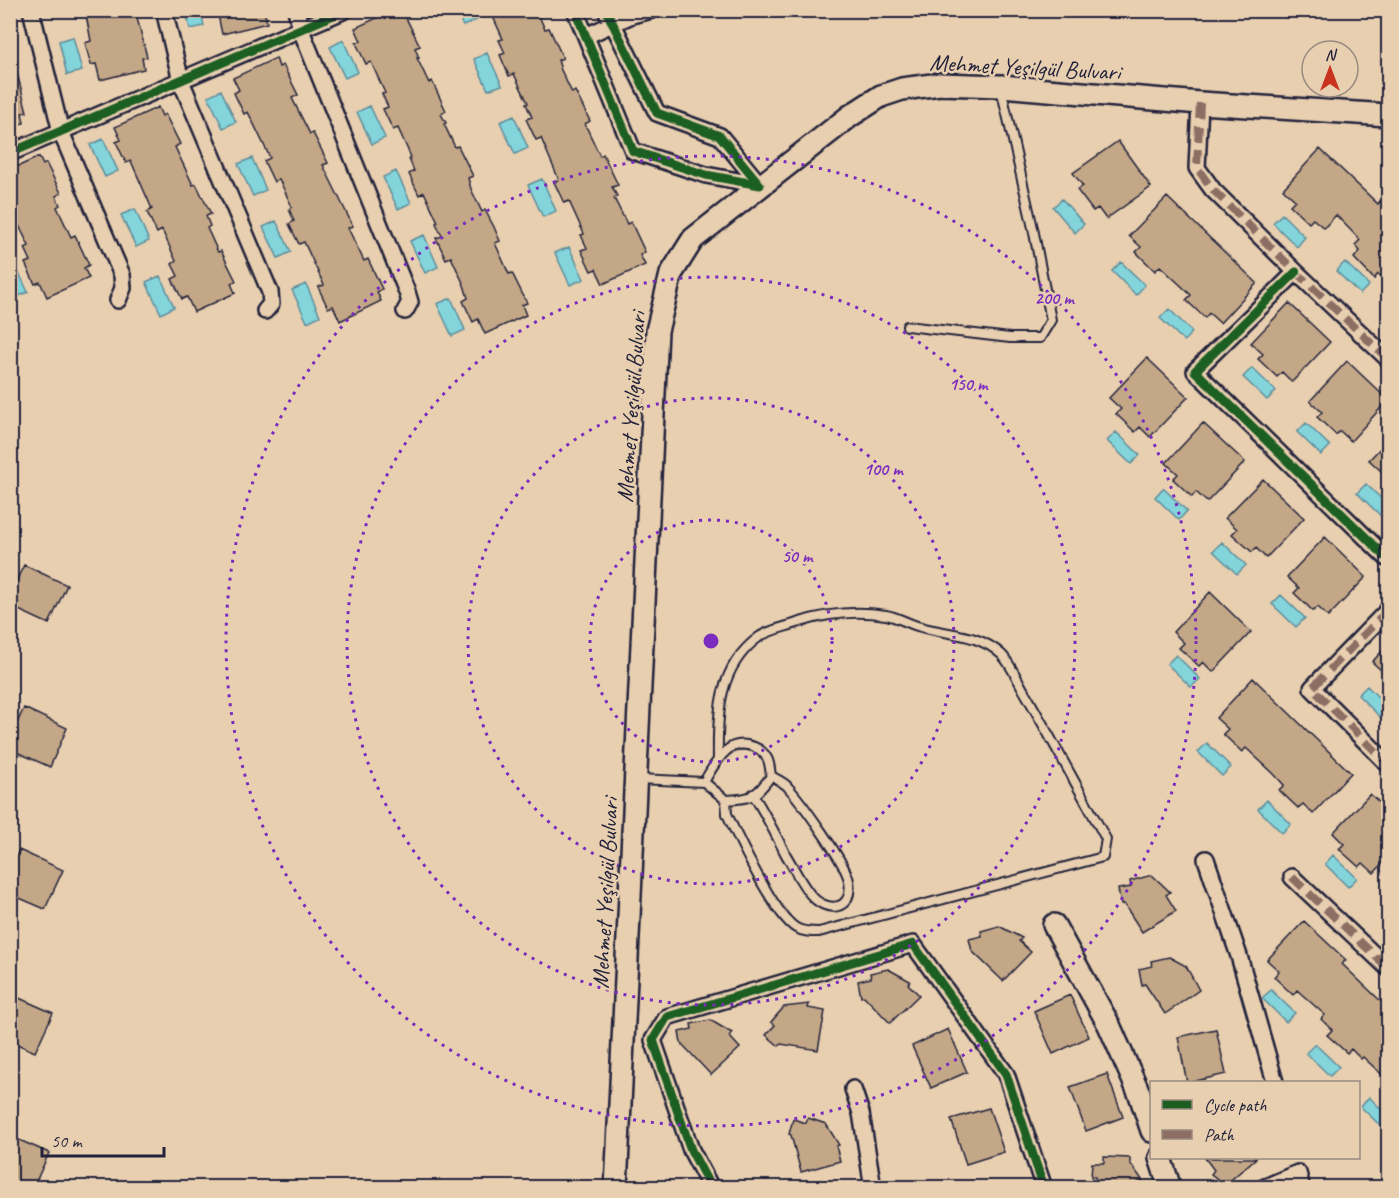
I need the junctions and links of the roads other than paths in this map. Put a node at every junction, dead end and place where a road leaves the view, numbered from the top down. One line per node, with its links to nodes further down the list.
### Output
1 (31, 10): 14 (street)
2 (165, 10): 10 (street)
3 (296, 10): 8 (street)
4 (345, 10): 8 (street)
5 (575, 10): 9 (street)
6 (652, 10): 7 (street)
7 (610, 17): 9 (street); 16 (street)
8 (301, 30): 10 (street); 20 (street)
9 (586, 36): 16 (street)
10 (181, 81): 14 (street); 19 (street)
11 (1001, 86): 12 (main road, Mehmet Yeşilgül Bulvari); 16 (main road, Mehmet Yeşilgül Bulvari); 21 (lane)
12 (1200, 103): 13 (main road, Mehmet Yeşilgül Bulvari); 17 (street)
13 (1389, 115)
14 (61, 132): 15 (street); 18 (street)
15 (10, 153)
16 (760, 185): 28 (main road, Mehmet Yeşilgül Bulvari)
17 (1296, 272): 22 (street); 23 (street)
18 (118, 300)
19 (265, 311)
20 (405, 311)
21 (907, 326)
22 (1389, 359)
23 (1389, 559)
24 (1389, 610): 26 (street)
25 (718, 760): 27 (lane); 29 (lane); 31 (lane)
26 (1389, 764)
27 (771, 776): 30 (lane); 30 (lane)
28 (636, 779): 29 (lane); 42 (main road, Mehmet Yeşilgül Bulvari)
29 (704, 782): 31 (lane)
30 (753, 794): 31 (lane)
31 (726, 800)
32 (1206, 859): 36 (street)
33 (1292, 877): 35 (street)
34 (1054, 925): 38 (main road)
35 (1389, 968)
36 (1274, 1081)
37 (853, 1089): 44 (street)
38 (1150, 1125)
39 (1160, 1159): 46 (main road)
40 (1294, 1159): 41 (street)
41 (1300, 1180): 47 (street)
42 (616, 1188)
43 (711, 1188): 45 (street)
44 (873, 1188)
45 (1044, 1188)
46 (1170, 1188)
47 (1263, 1188)

